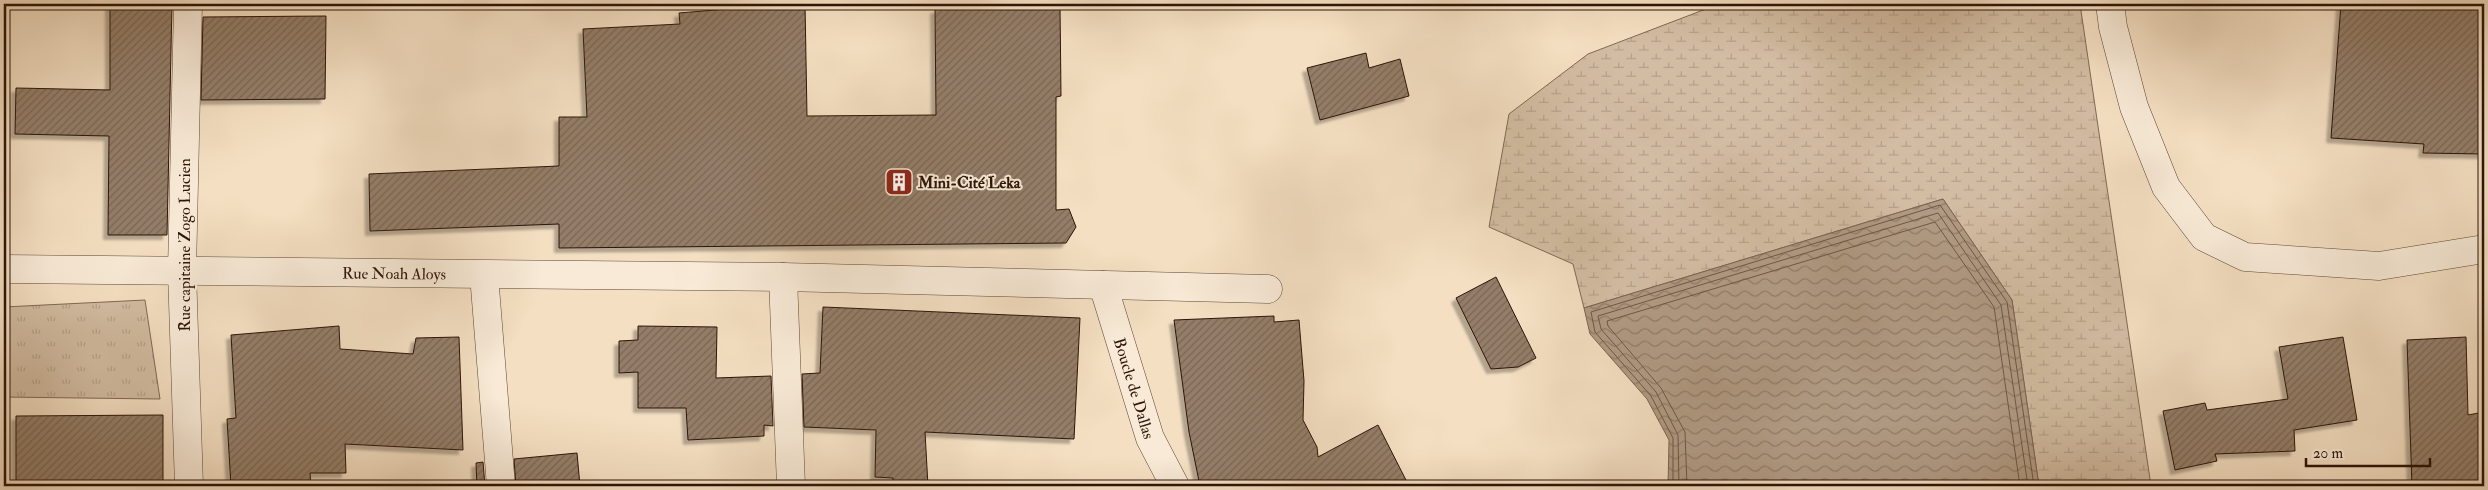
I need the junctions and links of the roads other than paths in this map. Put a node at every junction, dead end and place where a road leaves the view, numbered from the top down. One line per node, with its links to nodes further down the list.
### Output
1 (188, 4): 5 (street, Rue capitaine Zogo Lucien)
2 (2110, 4): 3 (street)
3 (2484, 249)
4 (4, 269): 5 (street, Rue Noah Aloys)
5 (182, 271): 6 (street, Rue Noah Aloys); 10 (street, Rue capitaine Zogo Lucien)
6 (484, 275): 7 (street, Rue Noah Aloys); 11 (street)
7 (783, 277): 8 (street, Rue Noah Aloys); 12 (street)
8 (1103, 285): 9 (street, Rue Noah Aloys); 13 (street, Boucle de Dallas)
9 (1268, 289)
10 (190, 486)
11 (501, 486)
12 (791, 486)
13 (1175, 486)

